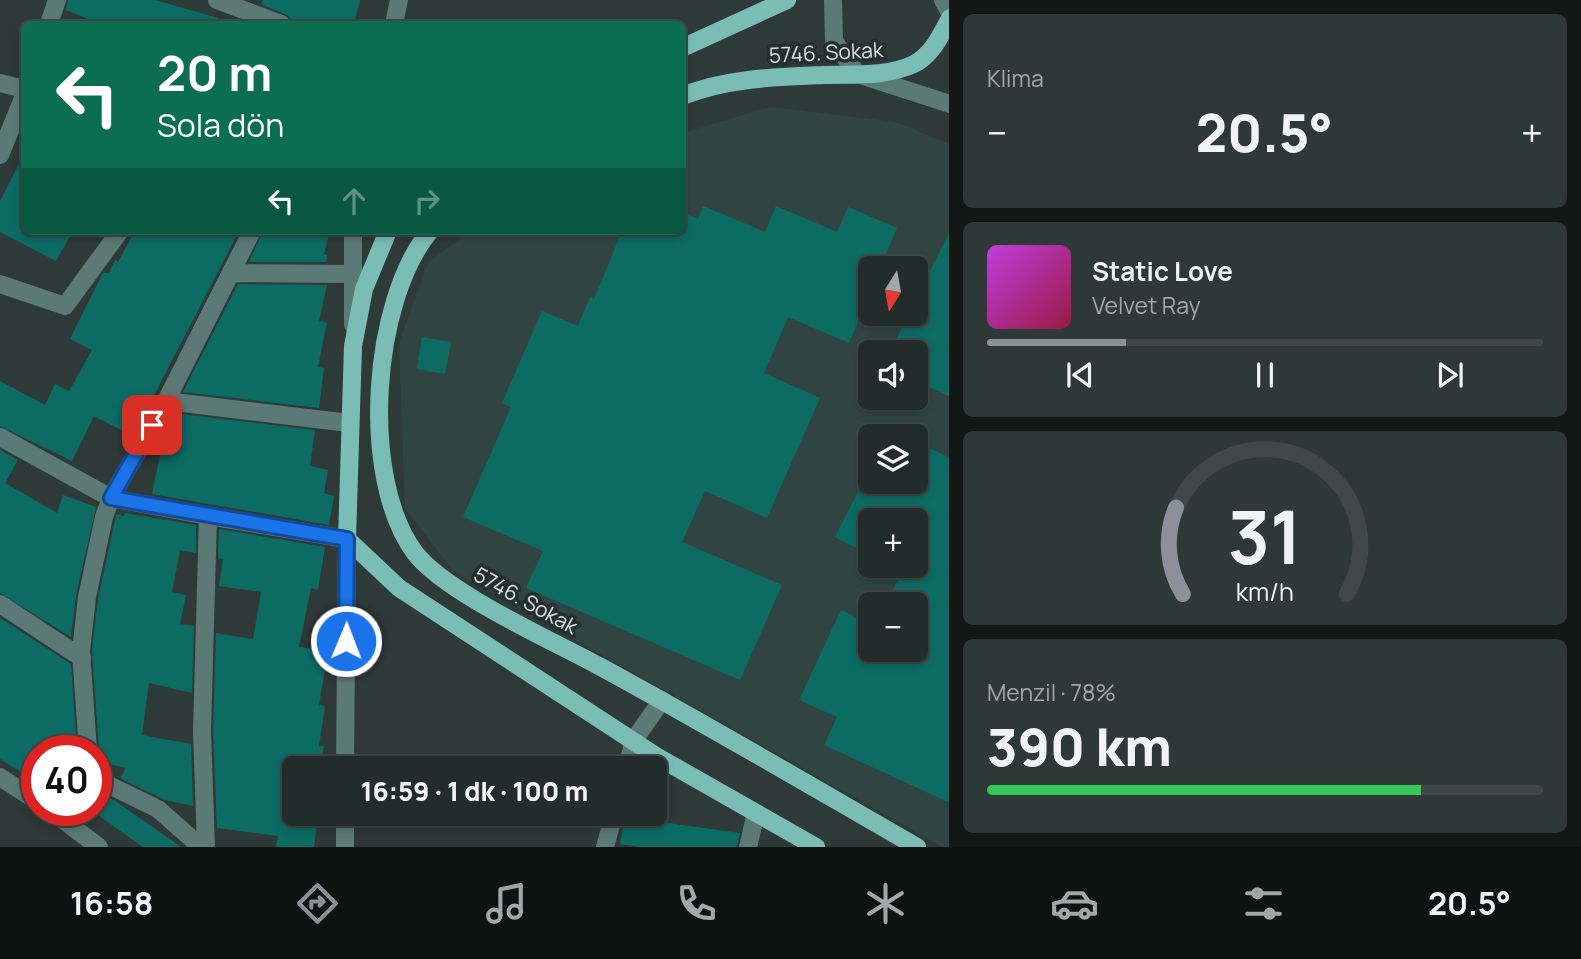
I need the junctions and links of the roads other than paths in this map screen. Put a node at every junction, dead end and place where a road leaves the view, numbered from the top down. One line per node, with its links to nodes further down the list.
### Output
1 (57, 0): 8 (street)
2 (217, 0): 9 (street)
3 (400, 0): 10 (street)
4 (787, 0): 11 (main road, 5746. Sokak)
5 (833, 0): 12 (street)
6 (943, 0): 7 (street)
7 (949, 16): 12 (main road, 5746. Sokak)
8 (50, 21)
9 (273, 21)
10 (395, 21)
11 (686, 46)
12 (857, 74): 15 (main road, 5746. Sokak); 17 (street)
13 (0, 83): 14 (street)
14 (21, 88)
15 (686, 95)
16 (21, 103): 18 (street)
17 (949, 104)
18 (0, 155)
19 (117, 235): 26 (street)
20 (251, 235): 24 (street)
21 (354, 235): 25 (street)
22 (386, 235): 27 (main road)
23 (427, 235): 36 (main road, 5746. Sokak)
24 (231, 273): 25 (street); 28 (street)
25 (351, 274): 27 (street)
26 (0, 284)
27 (353, 346): 29 (main road)
28 (166, 401): 29 (street); 31 (street)
29 (349, 423): 33 (main road)
30 (0, 437): 31 (street)
31 (111, 498): 32 (street); 35 (street)
32 (208, 516): 33 (street); 49 (street)
33 (347, 539): 38 (main road); 39 (street)
34 (0, 604): 35 (street)
35 (82, 658): 37 (street)
36 (662, 700): 38 (street); 54 (main road, 5746. Sokak)
37 (87, 735)
38 (634, 740): 40 (street); 44 (main road)
39 (345, 756)
40 (629, 756)
41 (0, 777): 43 (street)
42 (112, 786): 49 (street)
43 (21, 791)
44 (756, 813): 52 (street); 53 (main road)
45 (71, 826): 48 (street)
46 (345, 826): 50 (street)
47 (611, 826): 51 (street)
48 (99, 847)
49 (204, 847)
50 (345, 847)
51 (605, 847)
52 (748, 847)
53 (816, 847)
54 (916, 847)

